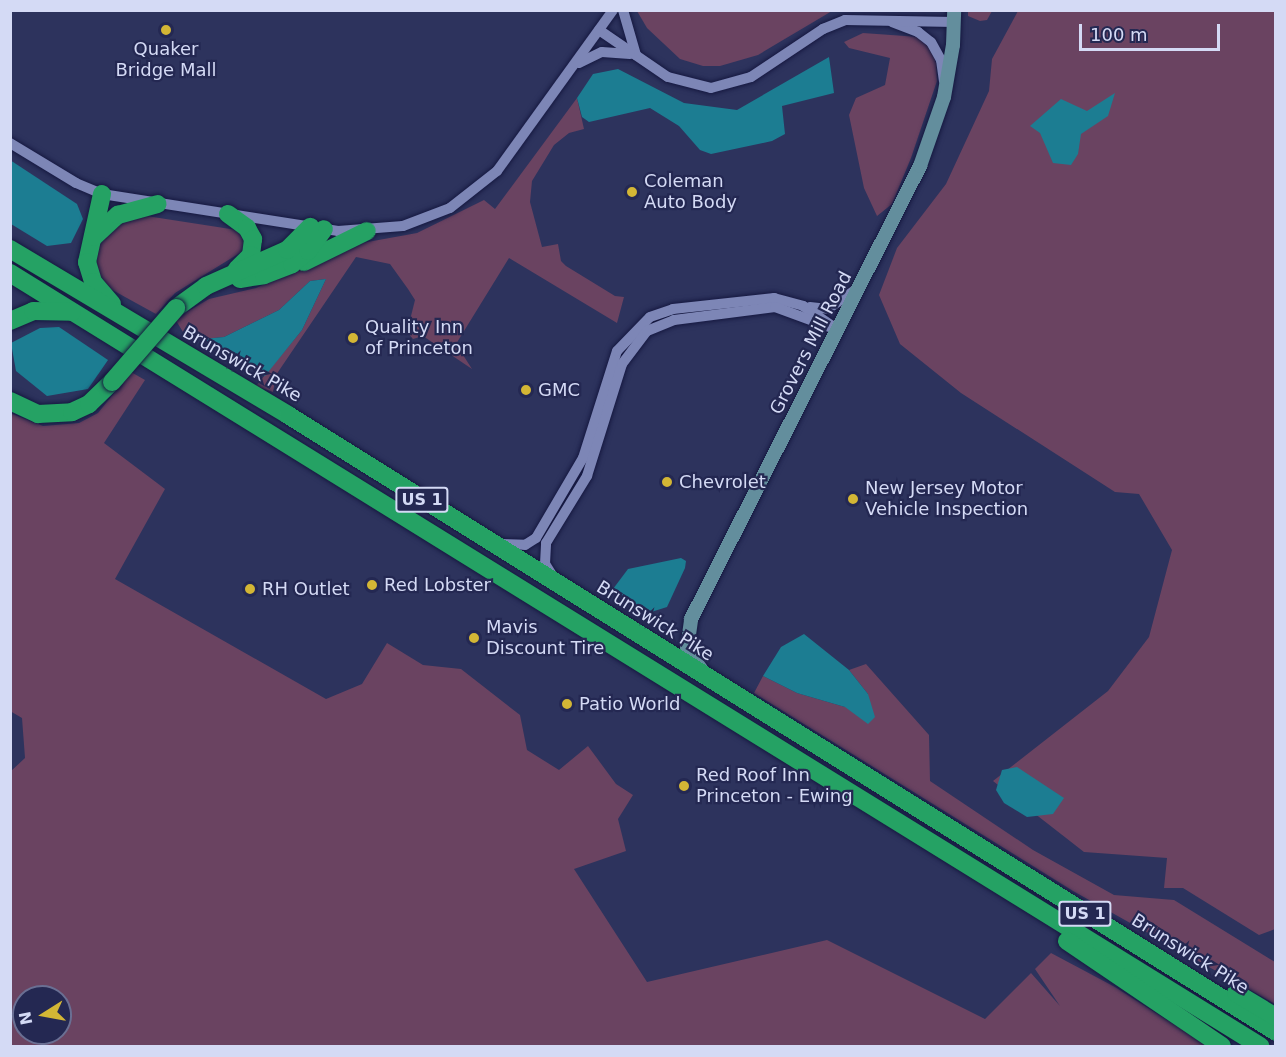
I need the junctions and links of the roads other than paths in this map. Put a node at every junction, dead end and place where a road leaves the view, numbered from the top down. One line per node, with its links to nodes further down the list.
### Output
1 (613, 10): 6 (street)
2 (623, 10): 7 (street)
3 (919, 10): 5 (street)
4 (954, 16): 5 (street); 9 (street, Grovers Mill Road)
5 (877, 18): 7 (street); 9 (street)
6 (599, 30): 7 (street); 8 (street)
7 (636, 55): 8 (street)
8 (574, 66): 15 (street)
9 (944, 97): 21 (street, Grovers Mill Road)
10 (10, 143): 11 (street)
11 (102, 194): 12 (street); 16 (highway)
12 (158, 204): 13 (street); 16 (highway)
13 (228, 214): 14 (street); 20 (highway)
14 (317, 228): 15 (street); 18 (highway); 20 (highway)
15 (366, 231): 18 (highway)
16 (93, 238): 25 (highway)
17 (10, 249): 25 (highway, Brunswick Pike / US 1)
18 (280, 271): 20 (highway)
19 (10, 273): 23 (highway, US 1)
20 (223, 279): 27 (highway, bridge)
21 (859, 287): 22 (street); 26 (street, Grovers Mill Road)
22 (803, 306): 26 (street); 28 (street)
23 (74, 312): 24 (highway); 32 (highway, US 1)
24 (10, 321)
25 (135, 325): 28 (highway, Brunswick Pike / US 1)
26 (838, 330): 29 (street); 30 (street, Grovers Mill Road)
27 (10, 402)
28 (483, 539): 29 (highway, Brunswick Pike / US 1)
29 (561, 588): 30 (highway, Brunswick Pike / US 1)
30 (708, 678): 31 (highway, Brunswick Pike / US 1)
31 (895, 795): 33 (highway); 34 (highway, Brunswick Pike / US 1)
32 (908, 830): 35 (highway); 36 (highway, US 1)
33 (1275, 1017)
34 (1275, 1032)
35 (1222, 1047)
36 (1260, 1047)

